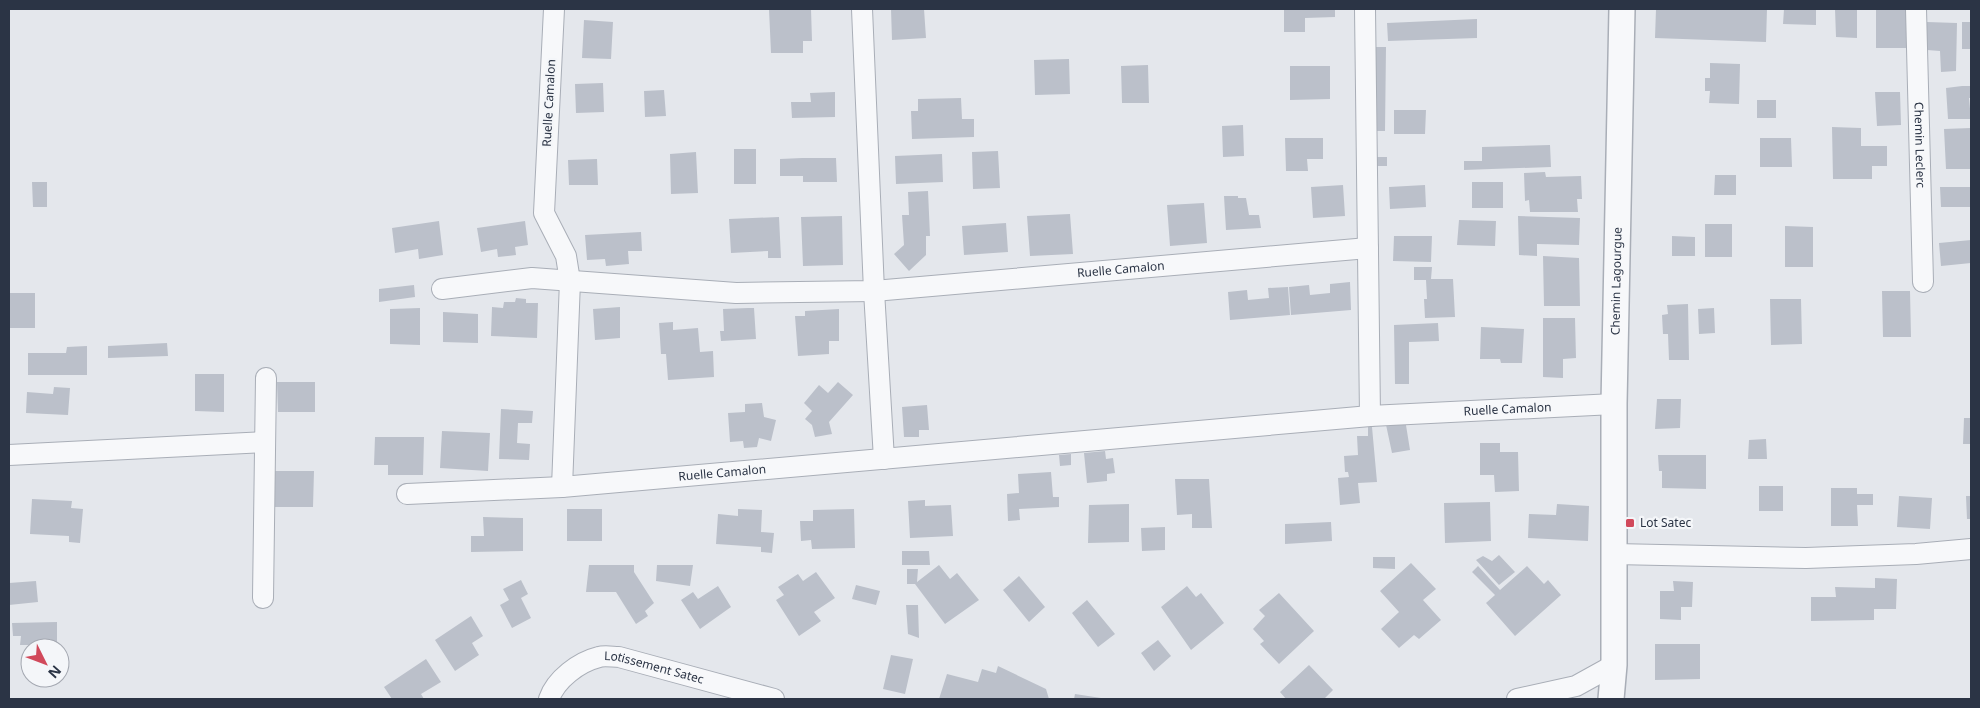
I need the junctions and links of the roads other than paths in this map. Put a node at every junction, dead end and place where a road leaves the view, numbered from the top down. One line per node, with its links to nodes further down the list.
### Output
1 (554, 9): 7 (street, Ruelle Camalon)
2 (862, 9): 10 (street)
3 (1365, 9): 6 (street)
4 (1622, 9): 12 (street, Chemin Lagourgue)
5 (1916, 9): 8 (street, Chemin Leclerc)
6 (1368, 248): 10 (street, Ruelle Camalon); 13 (street)
7 (570, 281): 9 (street, Ruelle Camalon); 10 (street, Ruelle Camalon); 17 (street, Ruelle Camalon)
8 (1923, 282)
9 (442, 289)
10 (874, 291): 16 (street)
11 (266, 378): 14 (street)
12 (1614, 404): 13 (street, Ruelle Camalon); 20 (street, Chemin Lagourgue)
13 (1370, 416): 16 (street, Ruelle Camalon)
14 (265, 442): 15 (street); 21 (street)
15 (9, 455)
16 (884, 459): 17 (street, Ruelle Camalon)
17 (562, 487): 18 (street, Ruelle Camalon)
18 (407, 494)
19 (1971, 550): 20 (street)
20 (1614, 554): 22 (street, Chemin Lagourgue)
21 (263, 598)
22 (1614, 665): 25 (street); 26 (street, Chemin Lagourgue)
23 (549, 699): 24 (street, Lotissement Satec)
24 (774, 699)
25 (1517, 699)
26 (1611, 699)

